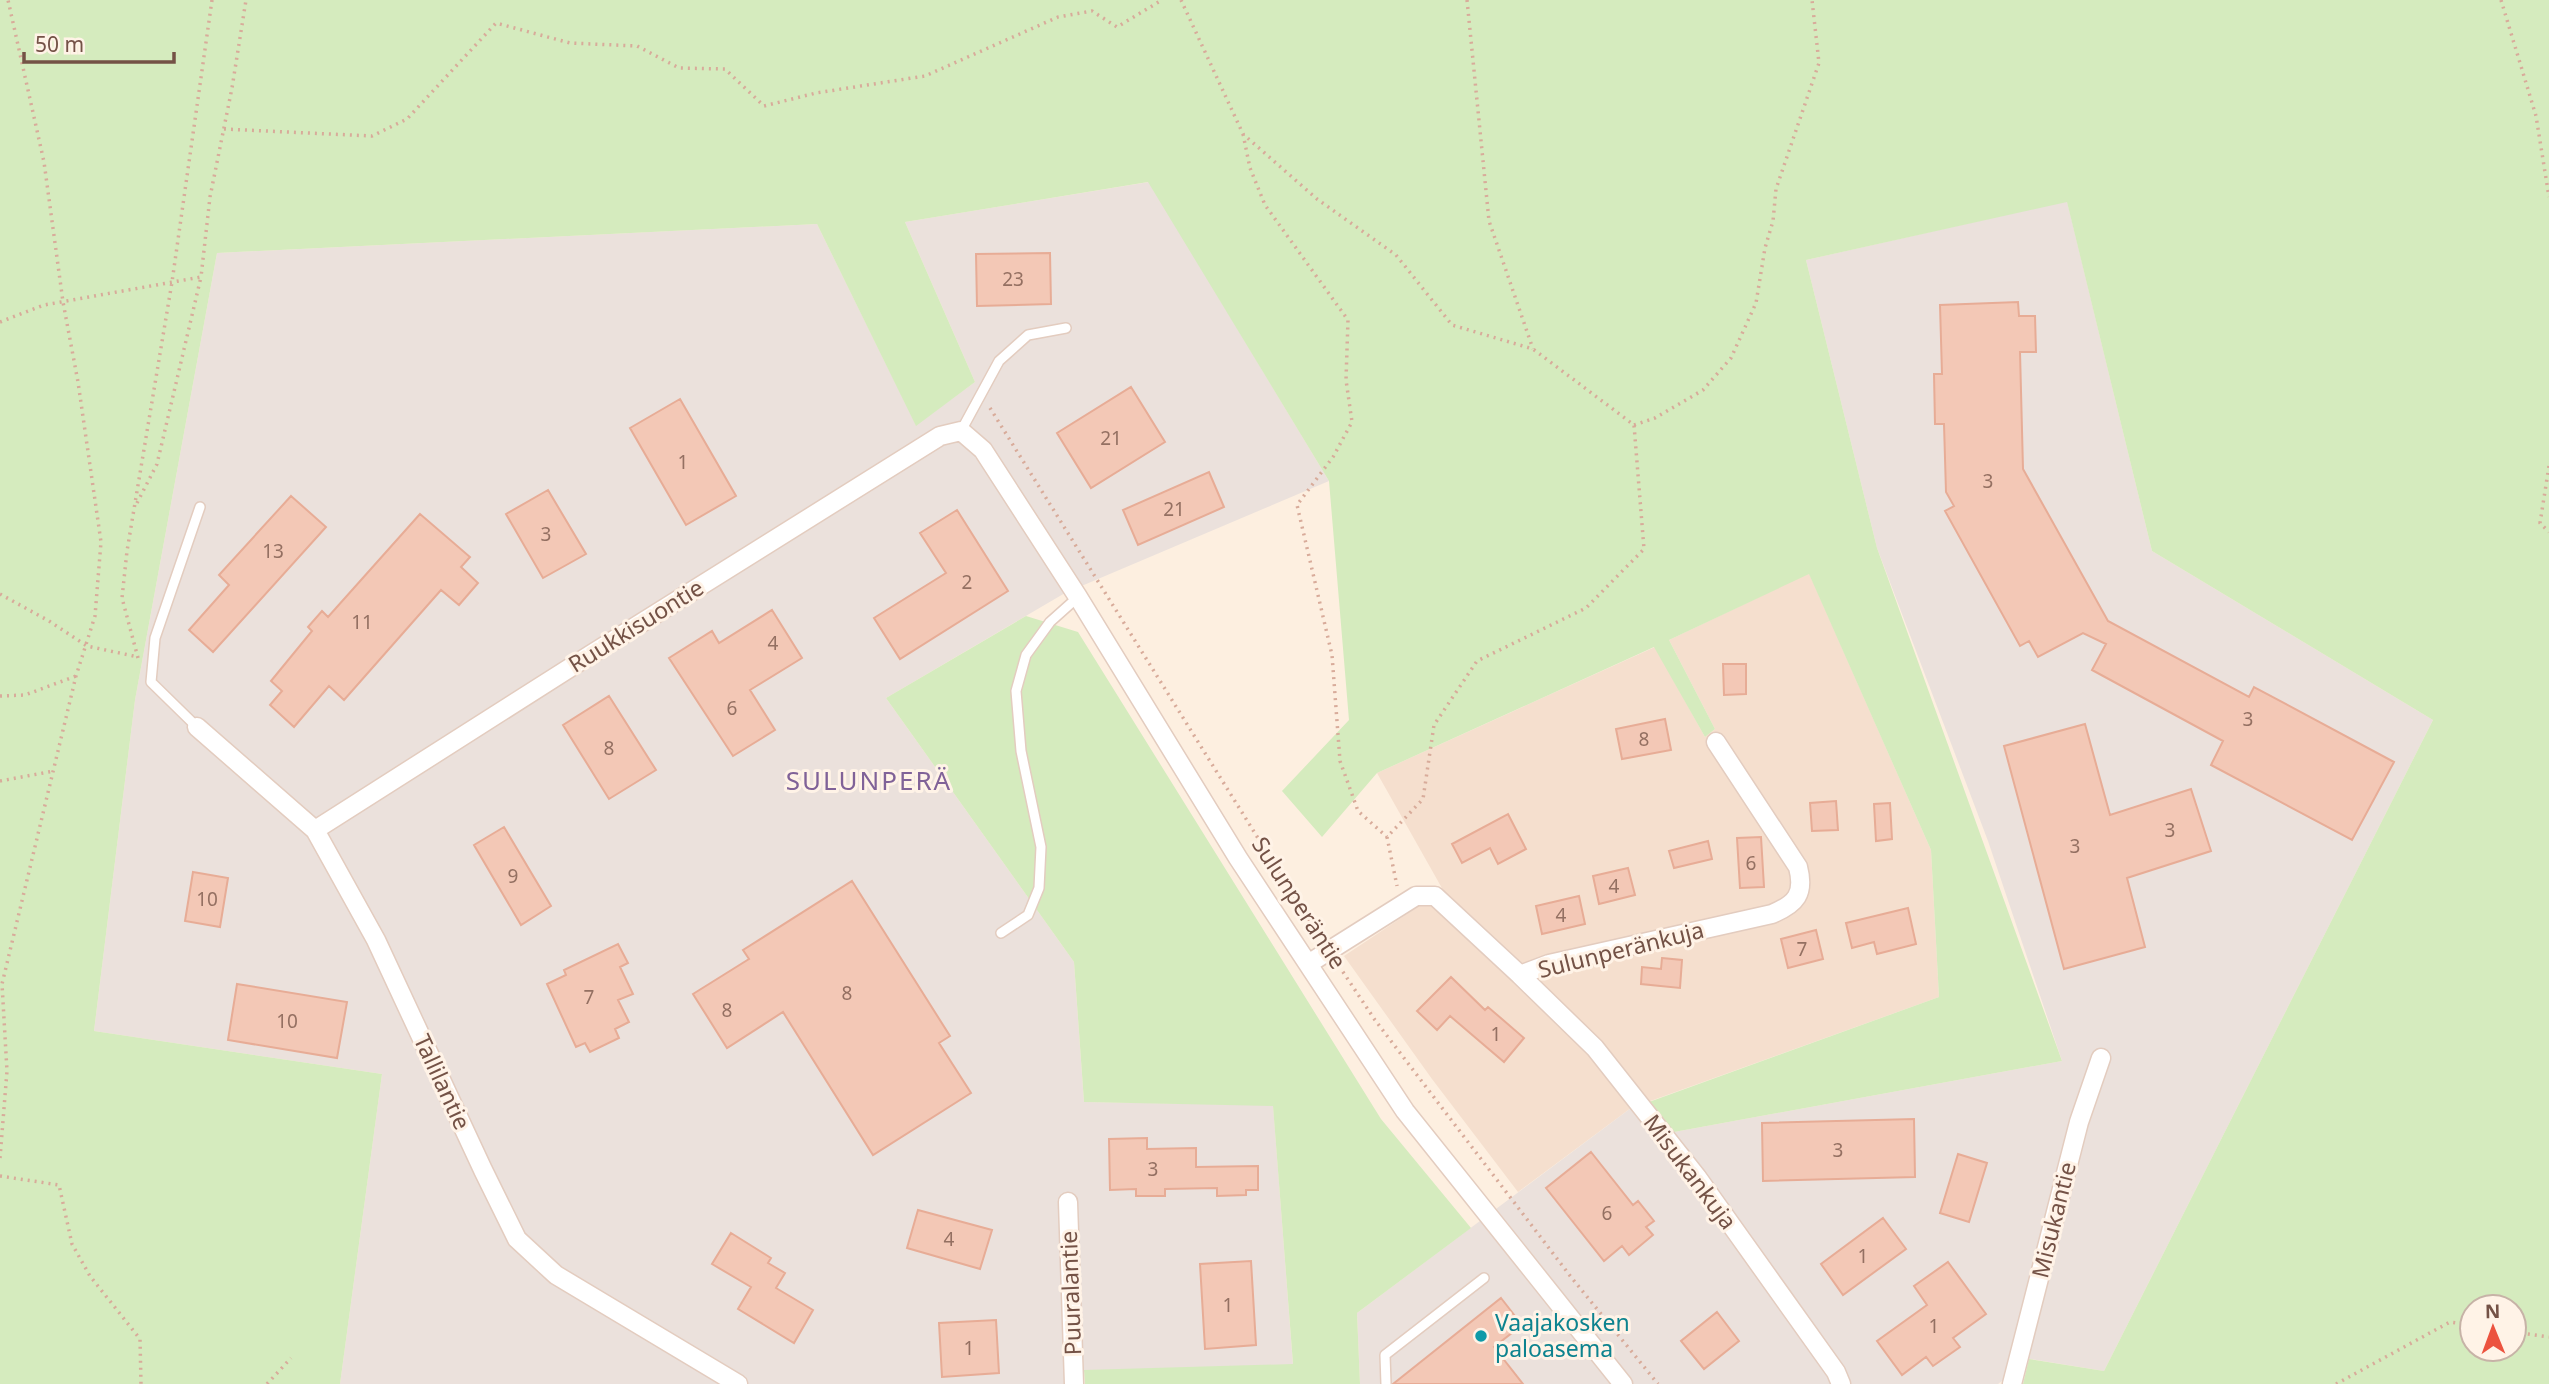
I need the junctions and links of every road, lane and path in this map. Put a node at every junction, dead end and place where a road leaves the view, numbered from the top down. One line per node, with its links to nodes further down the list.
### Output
1 (8, 0): 14 (path)
2 (212, 0): 13 (path)
3 (246, 0): 9 (path)
4 (1161, 0): 9 (path)
5 (1181, 0): 10 (path)
6 (1467, 0): 17 (path)
7 (1812, 0): 19 (path)
8 (2501, 0): 11 (path)
9 (224, 128): 12 (path)
10 (1243, 134): 17 (path); 37 (path)
11 (2549, 197)
12 (201, 277): 13 (path); 22 (path)
13 (172, 282): 14 (path); 22 (path)
14 (62, 302): 15 (path); 27 (path)
15 (0, 323)
16 (1066, 328): 18 (lane)
17 (1533, 349): 19 (path)
18 (981, 393): 20 (lane); 40 (path, Sulunperäntie)
19 (1634, 425): 37 (path)
20 (961, 431): 26 (street, Sulunperäntie); 36 (street, Ruukkisuontie)
21 (2549, 466): 24 (path)
22 (135, 506): 28 (path)
23 (200, 507): 30 (lane)
24 (2549, 532)
25 (0, 594): 27 (path)
26 (1078, 597): 39 (lane); 41 (street, Sulunperäntie)
27 (87, 646): 28 (path); 29 (path)
28 (138, 657): 30 (path)
29 (76, 676): 31 (path); 34 (path)
30 (150, 682): 32 (lane)
31 (0, 696)
32 (197, 727): 36 (street, Tallilantie)
33 (1716, 741): 42 (street, Sulunperänkuja)
34 (54, 771): 35 (path); 44 (path)
35 (0, 781)
36 (315, 830): 54 (street, Tallilantie)
37 (1387, 837): 38 (path)
38 (1401, 906): 40 (street, Sulunperänkuja); 42 (street, Sulunperänkuja)
39 (1002, 933)
40 (1330, 951): 41 (street, Sulunperänkuja); 58 (path, Sulunperäntie)
41 (1308, 964): 57 (street, Sulunperäntie)
42 (1520, 975): 59 (street, Misukankuja)
43 (2101, 1058): 60 (street, Misukantie)
44 (0, 1158)
45 (0, 1176): 52 (path)
46 (1068, 1202): 55 (street, Puuralantie)
47 (1484, 1278): 56 (lane)
48 (2458, 1323): 61 (path)
49 (2528, 1334): 50 (path)
50 (2549, 1337)
51 (291, 1358): 53 (path)
52 (141, 1384)
53 (267, 1384)
54 (738, 1384)
55 (1074, 1384)
56 (1386, 1384)
57 (1623, 1384)
58 (1658, 1384)
59 (1841, 1384)
60 (2012, 1384)
61 (2336, 1384)

